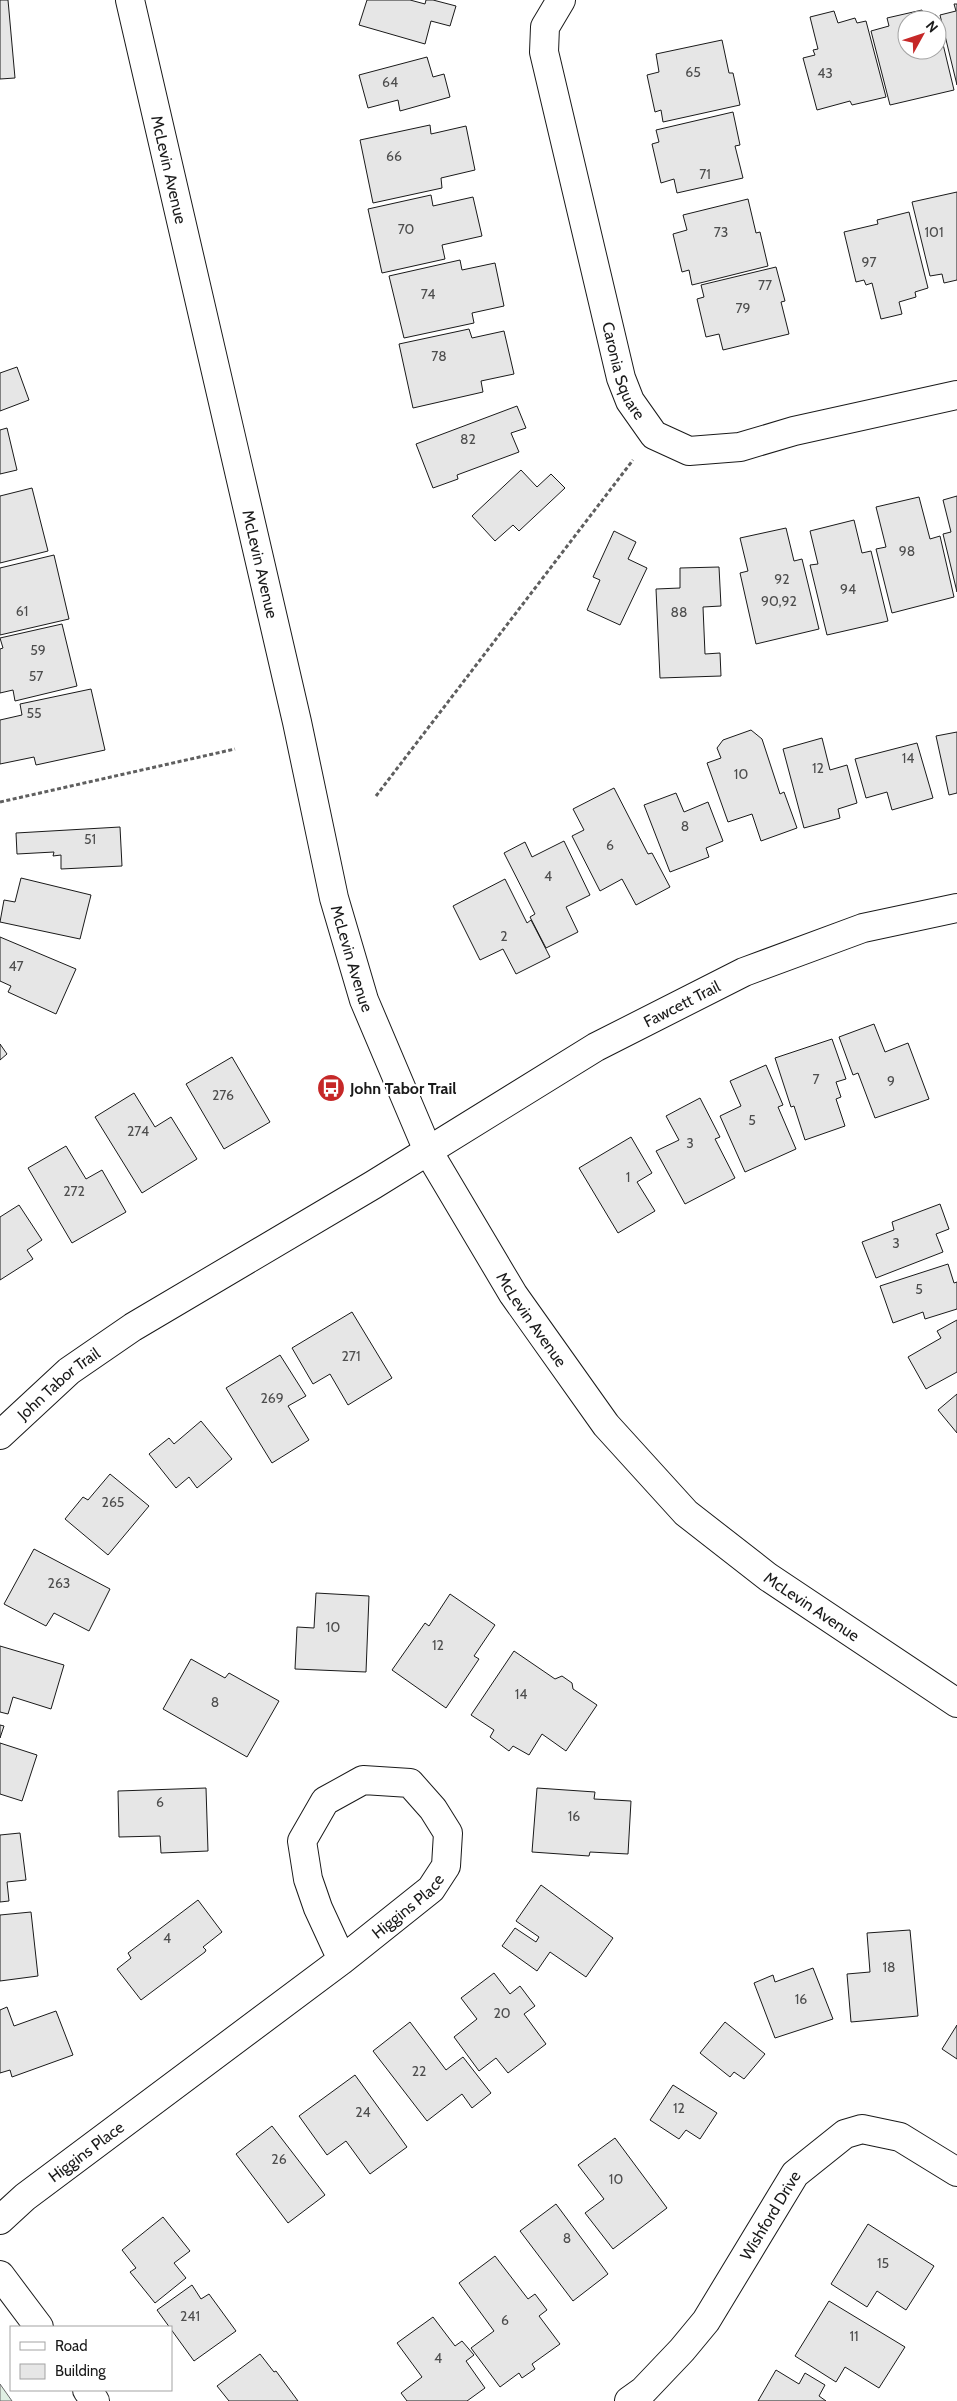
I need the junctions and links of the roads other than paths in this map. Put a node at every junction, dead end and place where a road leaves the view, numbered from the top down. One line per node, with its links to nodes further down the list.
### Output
1 (130, 0): 5 (street, McLevin Avenue)
2 (561, 0): 3 (street, Caronia Square)
3 (957, 395)
4 (957, 908): 5 (street, Fawcett Trail)
5 (428, 1151): 6 (street, John Tabor Trail); 7 (street, McLevin Avenue)
6 (0, 1435)
7 (957, 1704)
8 (342, 1960): 8 (street, Higgins Place); 10 (street, Higgins Place)
9 (957, 2172): 13 (street, Wishford Drive)
10 (0, 2220)
11 (0, 2275): 12 (street)
12 (38, 2326)
13 (629, 2401)

